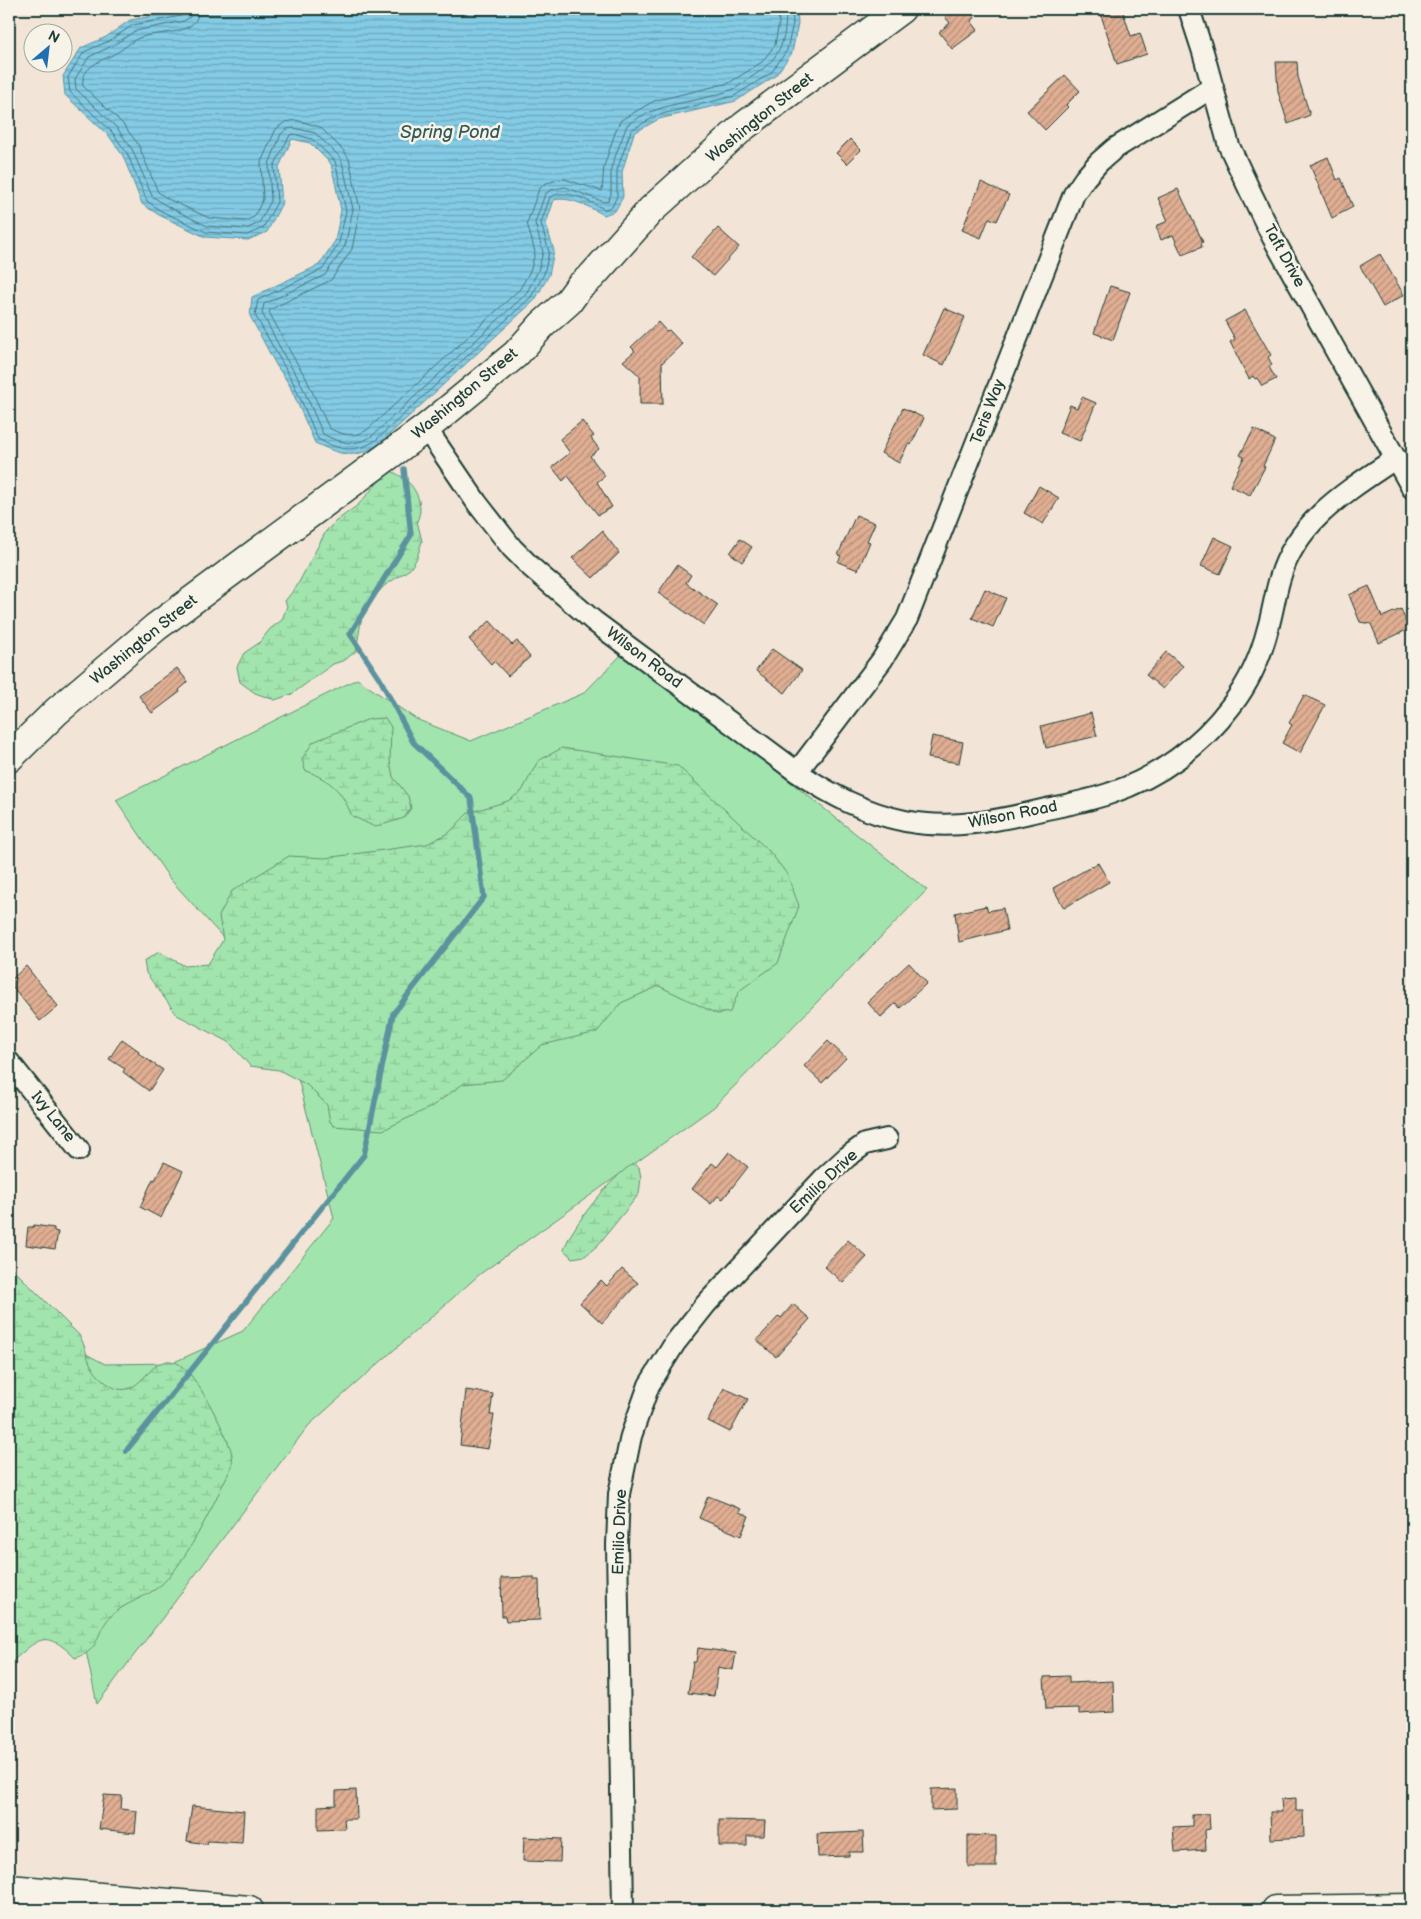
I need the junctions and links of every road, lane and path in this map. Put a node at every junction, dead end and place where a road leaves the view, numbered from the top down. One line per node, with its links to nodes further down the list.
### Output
1 (902, 9): 4 (main road, Washington Street)
2 (1189, 9): 3 (street, Taft Drive)
3 (1213, 87): 5 (street, Taft Drive); 8 (street, Teris Way)
4 (426, 428): 7 (main road, Washington Street); 8 (street, Wilson Road)
5 (1396, 458): 6 (street, Taft Drive); 8 (street, Wilson Road)
6 (1412, 488)
7 (9, 758)
8 (798, 772)
9 (9, 1062): 11 (street, Ivy Lane)
10 (887, 1138): 15 (street, Emilio Drive)
11 (79, 1150)
12 (9, 1889): 14 (main road)
13 (1412, 1908): 17 (main road)
14 (248, 1910)
15 (623, 1910)
16 (1276, 1910): 17 (main road)
17 (1302, 1910)

